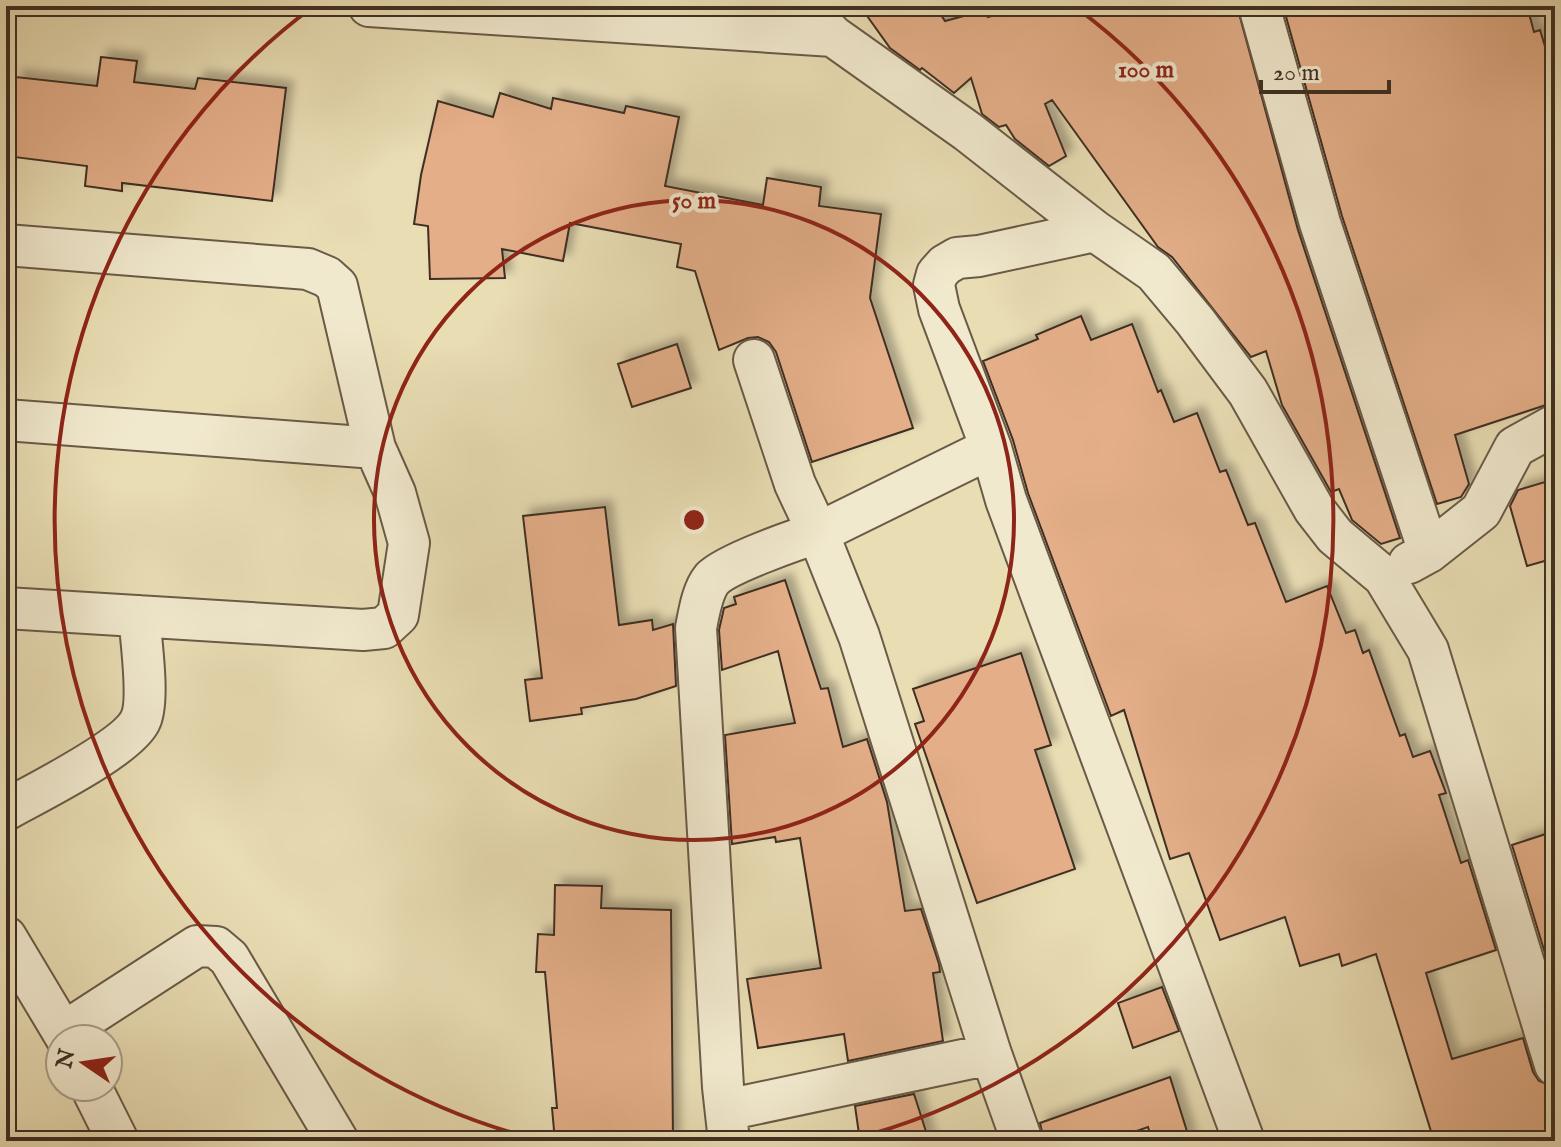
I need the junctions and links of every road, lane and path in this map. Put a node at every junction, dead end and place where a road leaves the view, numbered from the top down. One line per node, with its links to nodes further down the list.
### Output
1 (369, 6): 4 (street)
2 (803, 6): 4 (street)
3 (1259, 6): 13 (street)
4 (833, 36): 5 (street)
5 (1095, 231): 11 (street); 14 (street)
6 (6, 245): 10 (street)
7 (754, 360): 12 (street)
8 (6, 420): 10 (street)
9 (1555, 425): 13 (street)
10 (375, 448): 16 (street)
11 (991, 448): 12 (street); 28 (street)
12 (818, 533): 21 (street); 24 (street)
13 (1429, 552): 14 (street)
14 (1384, 577): 22 (street)
15 (6, 608): 16 (street)
16 (139, 616): 17 (street)
17 (6, 810)
18 (6, 937): 19 (street)
19 (57, 1023)
20 (84, 1023): 26 (street)
21 (991, 1054): 24 (street); 27 (street)
22 (1555, 1065)
23 (99, 1103): 25 (street)
24 (727, 1126)
25 (118, 1141)
26 (338, 1141)
27 (1022, 1141)
28 (1244, 1141)

